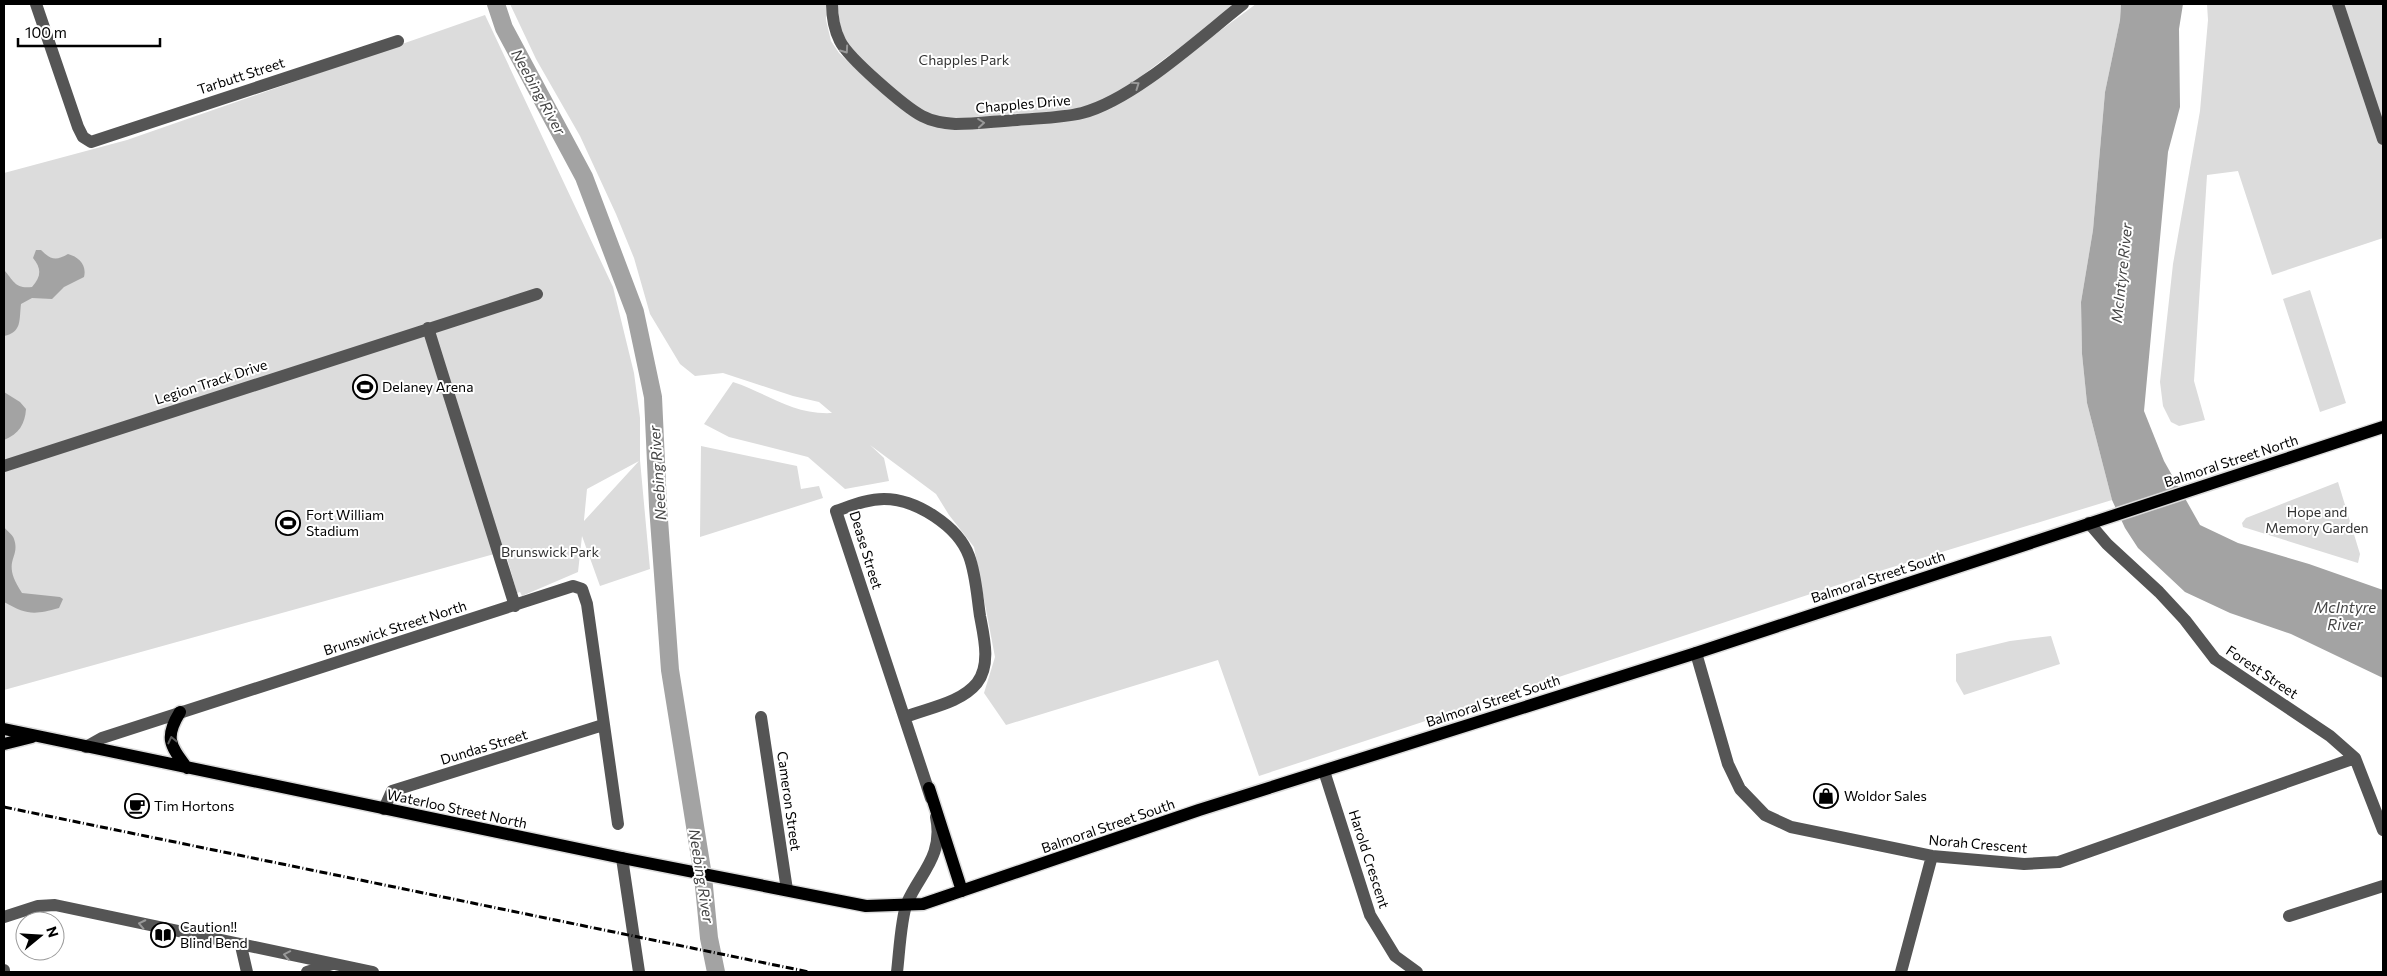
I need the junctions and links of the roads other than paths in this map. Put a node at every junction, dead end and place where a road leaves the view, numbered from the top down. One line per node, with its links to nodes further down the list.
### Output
1 (36, 4): 5 (street, Tarbutt Street)
2 (832, 4): 3 (street, Chapples Drive, one-way to 3)
3 (1243, 4)
4 (2338, 4): 6 (street)
5 (398, 40)
6 (2383, 139)
7 (537, 294): 8 (street, Legion Track Drive)
8 (428, 328): 10 (street, Legion Track Drive); 12 (street)
9 (2383, 427): 11 (main road, Balmoral Street North)
10 (4, 466)
11 (2088, 523): 13 (main road, Balmoral Street South); 23 (street, Forest Street)
12 (515, 606): 14 (street, Brunswick Street North); 18 (street, Brunswick Street North)
13 (1696, 653): 25 (main road, Balmoral Street South); 30 (street, Norah Crescent)
14 (180, 712): 22 (street, Brunswick Street North); 24 (main road, one-way to 14)
15 (761, 717): 33 (street, Cameron Street)
16 (905, 717): 16 (street, Dease Street); 26 (street, Dease Street)
17 (4, 723): 20 (main road)
18 (603, 725): 27 (street, Dundas Street); 28 (street)
19 (4, 730): 20 (main road, Waterloo Street North)
20 (37, 736): 21 (main road); 22 (main road, Waterloo Street North)
21 (4, 744)
22 (86, 747): 24 (main road, Waterloo Street North)
23 (2355, 758): 29 (street, Forest Street); 30 (street, Norah Crescent)
24 (187, 768): 27 (main road, Waterloo Street North)
25 (1324, 771): 34 (main road, Balmoral Street South); 45 (street, Harold Crescent)
26 (929, 788): 34 (main road); 35 (street, Dease Street)
27 (384, 809): 31 (main road, Waterloo Street North)
28 (618, 824)
29 (2383, 830)
30 (1932, 856): 46 (street)
31 (622, 858): 33 (main road, Waterloo Street North); 43 (street)
32 (2383, 886): 36 (street)
33 (787, 890): 35 (main road, Waterloo Street North)
34 (962, 891): 35 (main road, Balmoral Street South)
35 (906, 904): 44 (street)
36 (2289, 916)
37 (4, 917): 38 (street, one-way to 37)
38 (241, 946): 39 (street, one-way to 38); 40 (street)
39 (334, 964): 41 (street); 42 (street)
40 (247, 972)
41 (307, 972)
42 (373, 972)
43 (639, 972)
44 (897, 972)
45 (1417, 972)
46 (1901, 972)

